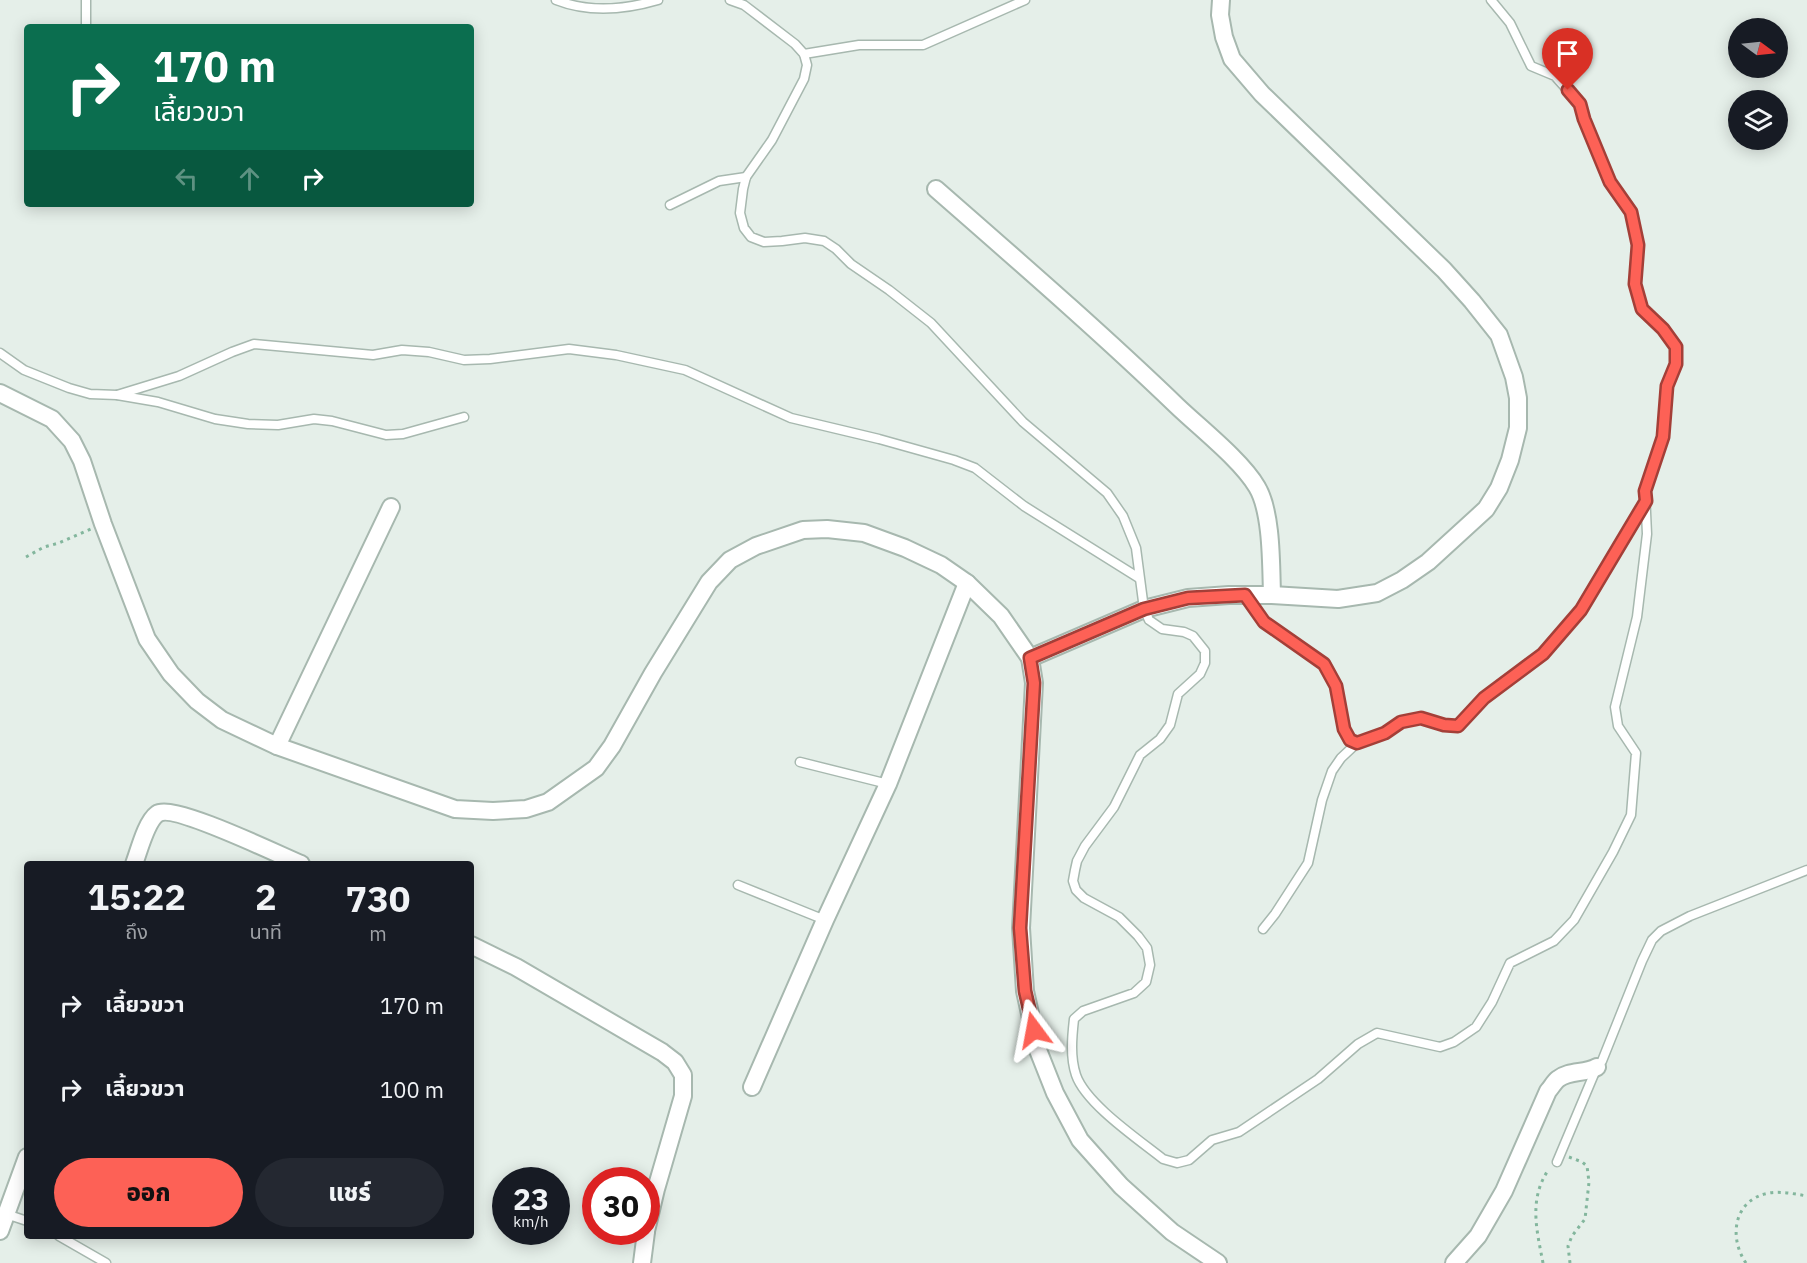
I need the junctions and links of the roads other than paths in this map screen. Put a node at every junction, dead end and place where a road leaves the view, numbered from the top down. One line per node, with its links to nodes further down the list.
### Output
1 (86, 0): 8 (lane)
2 (556, 0): 3 (lane)
3 (658, 0)
4 (730, 0): 9 (lane)
5 (1025, 0): 9 (lane)
6 (1221, 0): 22 (street)
7 (1491, 0): 17 (lane)
8 (86, 24)
9 (804, 54): 10 (lane)
10 (746, 177): 12 (lane); 19 (lane)
11 (936, 189): 22 (street)
12 (670, 205)
13 (0, 353): 15 (lane)
14 (0, 393): 26 (street)
15 (117, 395): 16 (lane); 19 (lane)
16 (464, 417)
17 (1646, 501): 23 (lane); 25 (lane)
18 (391, 507): 26 (street)
19 (1139, 578): 23 (lane)
20 (967, 583): 24 (street); 26 (street); 28 (street)
21 (1245, 595): 22 (street); 23 (street); 25 (lane)
22 (1272, 595)
23 (1144, 609): 24 (street)
24 (1030, 658): 48 (street)
25 (1357, 743): 34 (lane)
26 (277, 746)
27 (800, 762): 28 (lane)
28 (888, 784): 33 (street)
29 (135, 861): 30 (street)
30 (294, 861)
31 (1807, 870): 36 (lane)
32 (738, 885): 33 (lane)
33 (825, 920): 37 (street)
34 (1263, 929)
35 (474, 947): 40 (street)
36 (1598, 1067): 38 (lane); 49 (street)
37 (752, 1087)
38 (1557, 1162)
39 (24, 1165): 41 (street)
40 (660, 1175)
41 (6, 1214): 42 (lane); 43 (street)
42 (24, 1220)
43 (0, 1231)
44 (63, 1239): 46 (lane)
45 (644, 1245): 47 (street)
46 (105, 1263)
47 (642, 1263)
48 (1218, 1263)
49 (1454, 1263)

